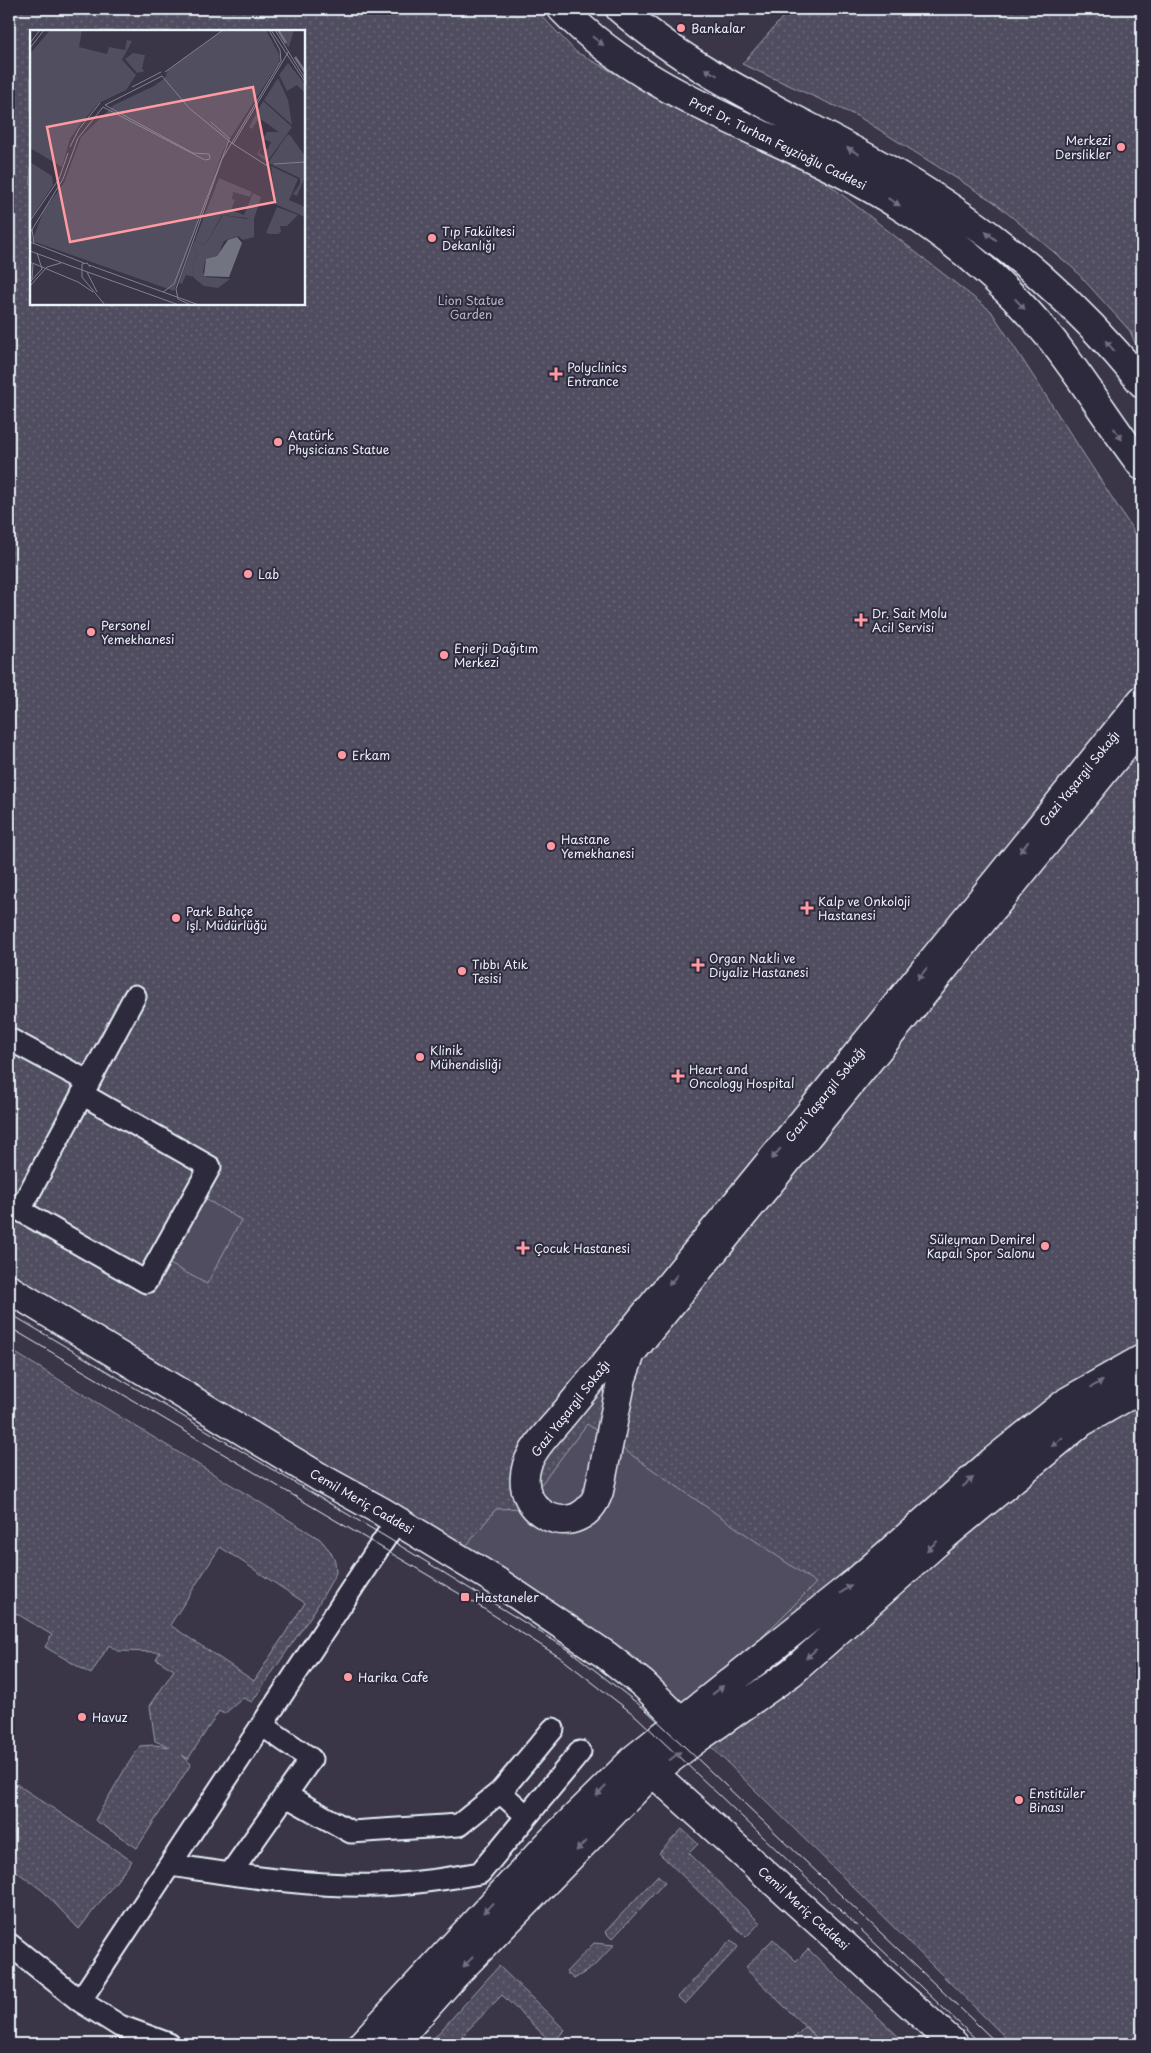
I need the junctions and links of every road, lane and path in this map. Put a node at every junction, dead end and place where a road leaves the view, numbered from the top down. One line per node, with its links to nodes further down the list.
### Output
1 (562, 9): 4 (street, Prof. Dr. Turhan Feyzioğlu Caddesi, one-way to 4)
2 (620, 9): 3 (street, Prof. Dr. Turhan Feyzioğlu Caddesi, one-way to 2)
3 (1142, 383)
4 (1140, 462)
5 (1142, 700): 6 (street, Gazi Yaşargil Sokağı, one-way to 6)
6 (1142, 725)
7 (135, 996): 9 (street)
8 (9, 1039): 9 (street)
9 (85, 1088): 10 (street); 10 (street)
10 (14, 1207)
11 (9, 1289): 14 (street, Cemil Meriç Caddesi)
12 (1142, 1359): 17 (street, one-way to 12)
13 (1142, 1388): 17 (street, one-way to 17)
14 (397, 1520): 15 (street); 17 (street, Cemil Meriç Caddesi)
15 (262, 1725): 21 (street); 23 (street)
16 (553, 1728): 20 (street)
17 (689, 1729): 19 (street)
18 (580, 1752): 22 (street)
19 (644, 1765): 28 (street, one-way to 28); 29 (street, one-way to 29); 30 (street, Cemil Meriç Caddesi)
20 (500, 1792): 21 (street); 22 (street)
21 (285, 1795): 24 (street)
22 (527, 1816): 24 (street)
23 (170, 1865): 24 (street); 26 (street)
24 (230, 1874)
25 (9, 1944): 26 (street)
26 (80, 2001): 27 (street)
27 (169, 2044)
28 (362, 2044)
29 (397, 2044)
30 (954, 2044)

